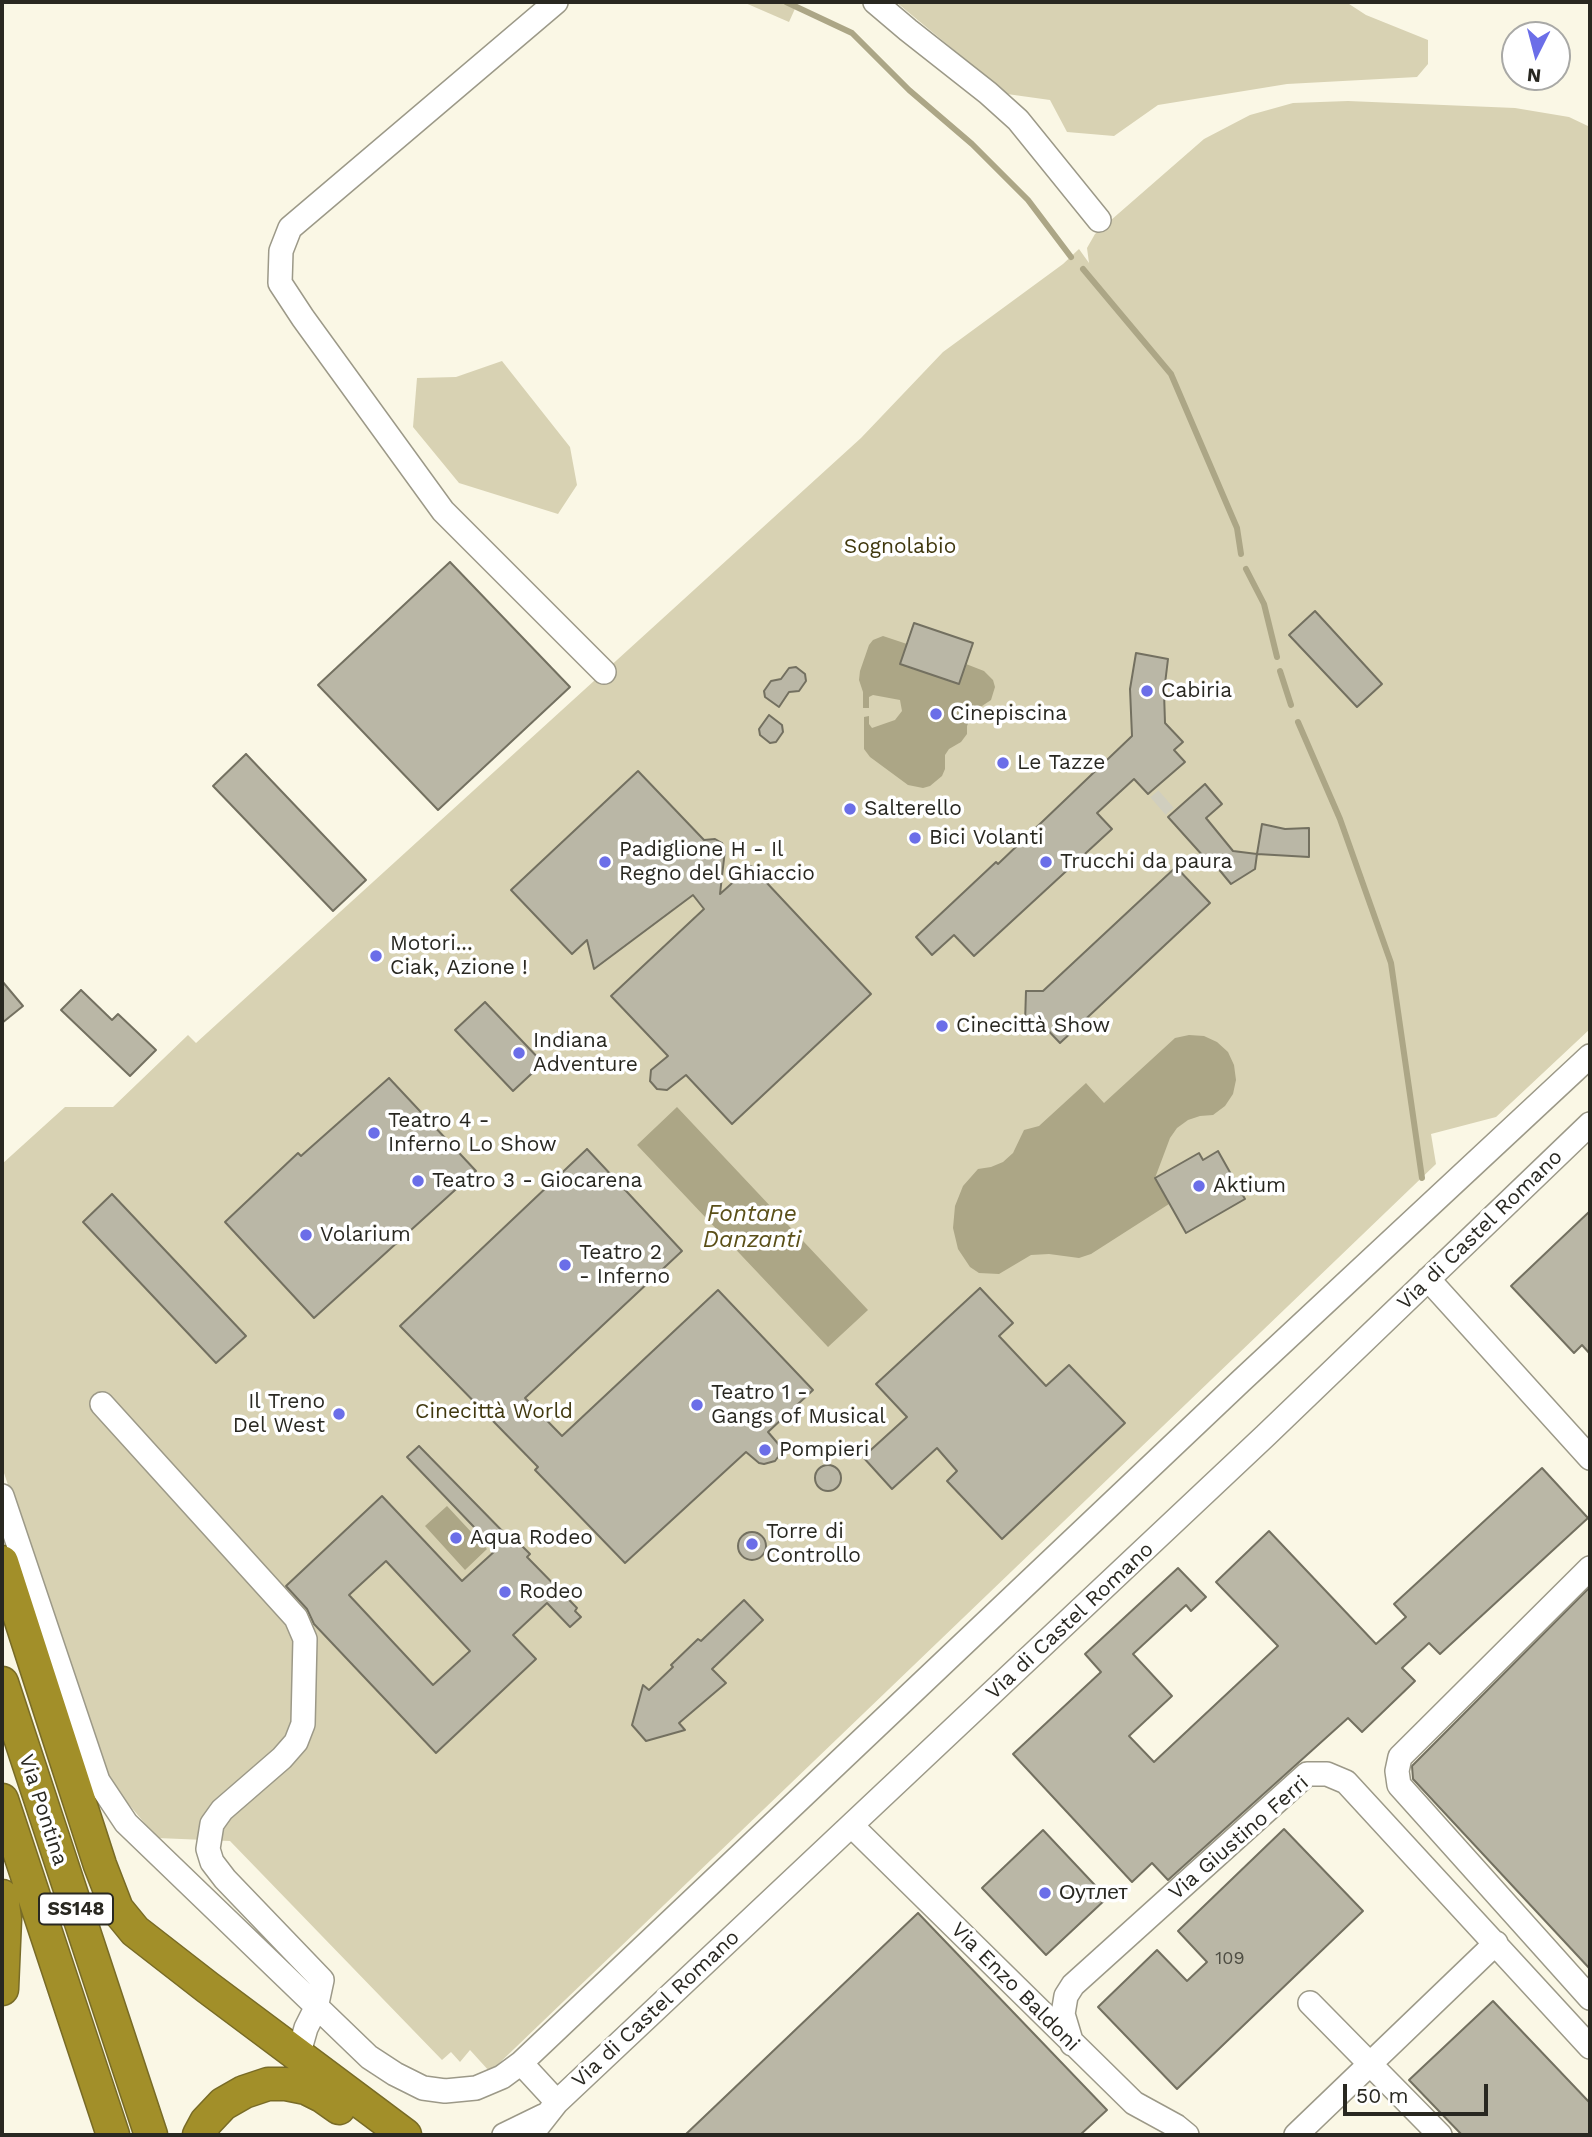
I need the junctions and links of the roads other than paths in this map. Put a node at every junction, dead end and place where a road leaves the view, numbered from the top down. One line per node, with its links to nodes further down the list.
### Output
1 (556, 2): 4 (street)
2 (876, 2): 3 (street)
3 (1099, 220)
4 (604, 672)
5 (1590, 1056): 25 (street)
6 (1590, 1124): 7 (street, Via di Castel Romano)
7 (1428, 1279): 9 (street); 15 (street, Via di Castel Romano)
8 (102, 1404): 21 (street)
9 (1590, 1458)
10 (2, 1496): 21 (street)
11 (2, 1562): 24 (highway)
12 (1590, 1568): 19 (street)
13 (2, 1684): 29 (highway, Via Pontina / SS148)
14 (2, 1800): 28 (highway, Via Pontina / SS148)
15 (852, 1826): 22 (street, Via Enzo Baldoni); 27 (street, Via di Castel Romano)
16 (2, 1896): 18 (highway)
17 (1496, 1943): 22 (street, Via Giustino Ferri); 23 (street, Via Giustino Ferri); 26 (street)
18 (2, 1989)
19 (1590, 1998)
20 (1310, 2003): 26 (street)
21 (316, 2008): 24 (street); 25 (street)
22 (1072, 2044): 35 (street, Via Enzo Baldoni)
23 (1590, 2047)
24 (298, 2056): 32 (highway)
25 (520, 2063): 27 (street)
26 (1368, 2063): 36 (street); 37 (street)
27 (551, 2108): 33 (street, Via di Castel Romano); 34 (street, Via di Castel Romano)
28 (113, 2135)
29 (151, 2135)
30 (199, 2135): 31 (highway)
31 (367, 2135)
32 (405, 2135)
33 (503, 2135)
34 (531, 2135)
35 (1187, 2135)
36 (1296, 2135)
37 (1440, 2135)

